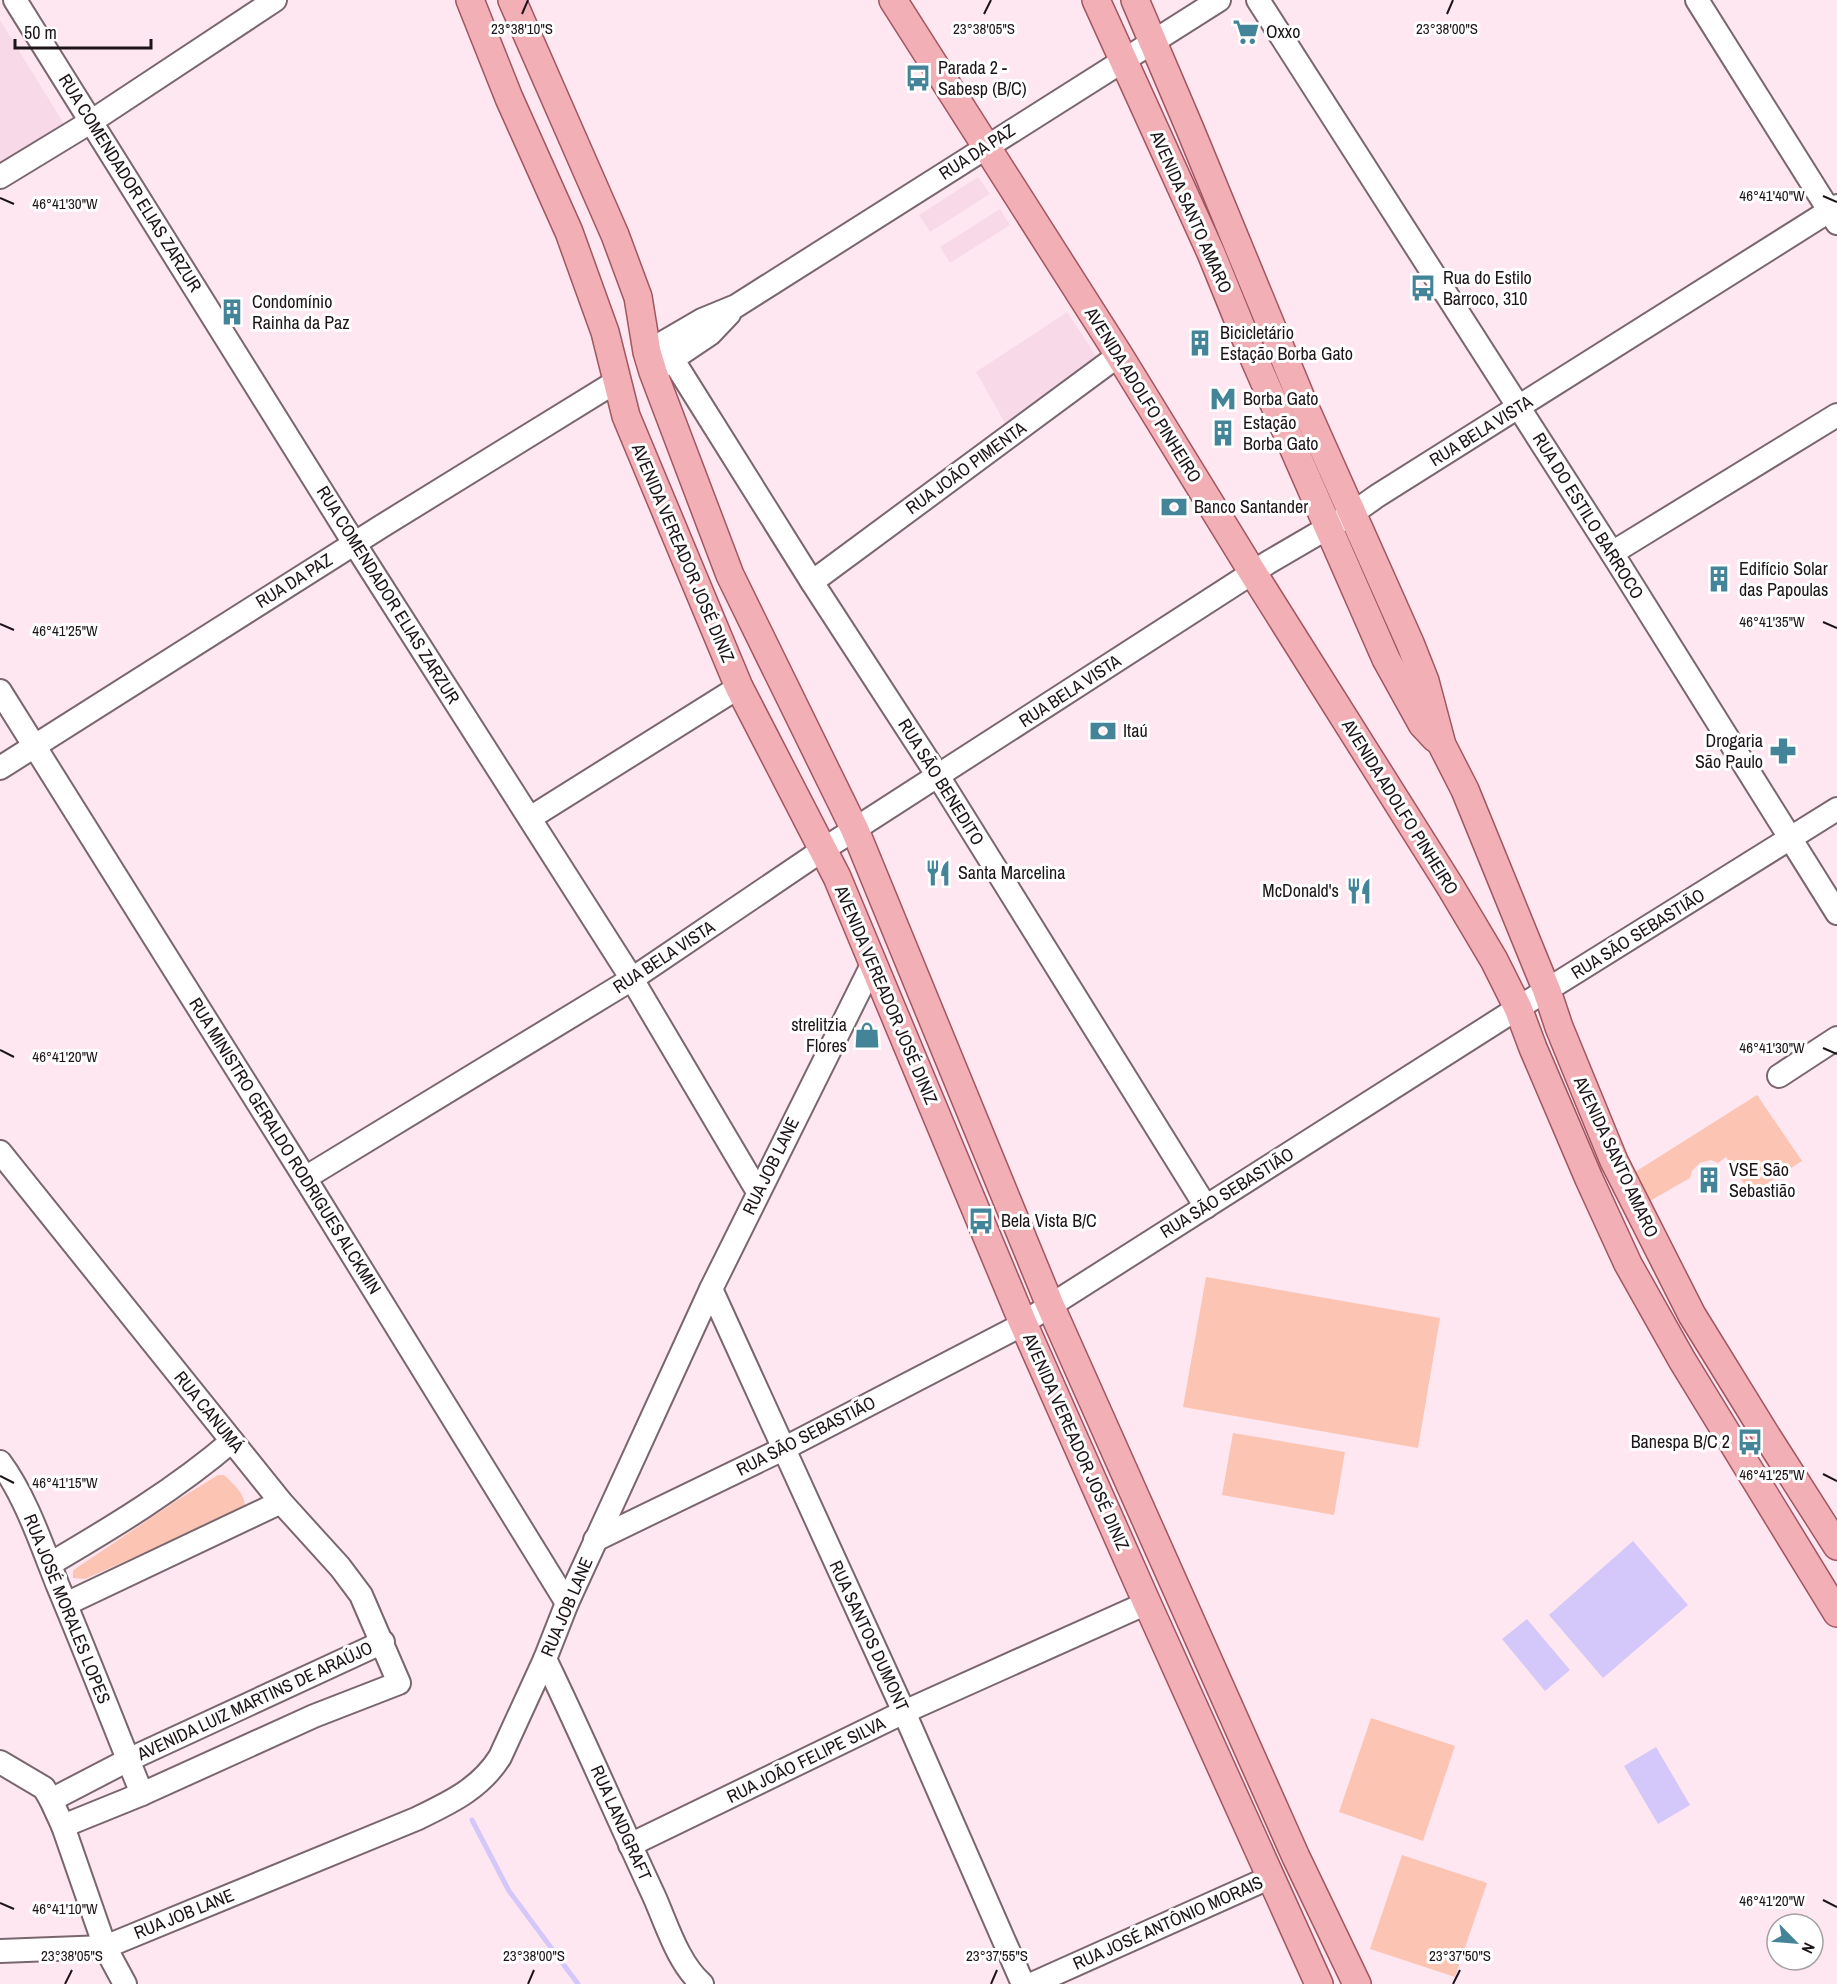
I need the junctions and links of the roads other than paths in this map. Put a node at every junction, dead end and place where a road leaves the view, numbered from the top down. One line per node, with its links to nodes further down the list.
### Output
1 (15, 0): 13 (street, RUA COMENDADOR ELIAS ZARZUR)
2 (274, 0): 13 (street)
3 (470, 0): 19 (main road, AVENIDA VEREADOR JOSÉ DINIZ)
4 (512, 0): 18 (main road, AVENIDA VEREADOR JOSÉ DINIZ)
5 (893, 0): 14 (main road, AVENIDA ADOLFO PINHEIRO)
6 (1096, 0): 12 (main road, AVENIDA SANTO AMARO)
7 (1135, 0): 11 (main road, AVENIDA SANTO AMARO)
8 (1219, 0): 11 (street, RUA DA PAZ)
9 (1258, 0): 20 (street, RUA DO ESTILO BARROCO)
10 (1697, 0): 16 (street)
11 (1153, 42): 12 (street, RUA DA PAZ); 22 (main road, AVENIDA SANTO AMARO)
12 (1124, 60): 14 (street, RUA DA PAZ); 23 (main road, AVENIDA SANTO AMARO)
13 (92, 121): 15 (street); 24 (street, RUA COMENDADOR ELIAS ZARZUR)
14 (986, 146): 17 (main road, AVENIDA ADOLFO PINHEIRO); 18 (street, RUA DA PAZ)
15 (0, 177)
16 (1835, 213): 20 (street, RUA BELA VISTA)
17 (1119, 355): 26 (main road, AVENIDA ADOLFO PINHEIRO); 27 (street, RUA JOÃO PIMENTA)
18 (658, 361): 27 (street, RUA SÃO BENEDITO); 36 (main road, AVENIDA VEREADOR JOSÉ DINIZ)
19 (617, 381): 24 (street, RUA DA PAZ); 28 (main road, AVENIDA VEREADOR JOSÉ DINIZ)
20 (1518, 409): 22 (street, RUA BELA VISTA); 25 (street, RUA DO ESTILO BARROCO)
21 (1837, 415): 25 (street)
22 (1353, 513): 23 (street, RUA BELA VISTA); 30 (main road, AVENIDA SANTO AMARO)
23 (1329, 527): 26 (street, RUA BELA VISTA); 30 (main road, AVENIDA SANTO AMARO)
24 (354, 543): 31 (street, RUA DA PAZ); 35 (street, RUA COMENDADOR ELIAS ZARZUR)
25 (1612, 553): 37 (street, RUA DO ESTILO BARROCO)
26 (1253, 573): 33 (street, RUA BELA VISTA); 43 (main road, AVENIDA ADOLFO PINHEIRO)
27 (812, 582): 33 (street, RUA SÃO BENEDITO)
28 (739, 687): 35 (street); 38 (main road, AVENIDA VEREADOR JOSÉ DINIZ)
29 (0, 691): 31 (street, RUA MINISTRO GERALDO RODRIGUES ALCKMIN)
30 (1442, 745): 42 (main road, AVENIDA SANTO AMARO)
31 (35, 747): 32 (street, RUA DA PAZ); 47 (street, RUA MINISTRO GERALDO RODRIGUES ALCKMIN)
32 (0, 768)
33 (938, 776): 36 (street, RUA BELA VISTA); 49 (street, RUA SÃO BENEDITO)
34 (1837, 809): 37 (street, RUA SÃO SEBASTIÃO)
35 (530, 818): 41 (street, RUA COMENDADOR ELIAS ZARZUR)
36 (855, 830): 38 (street, RUA BELA VISTA); 51 (main road, AVENIDA VEREADOR JOSÉ DINIZ)
37 (1790, 839): 39 (street, RUA DO ESTILO BARROCO); 42 (street, RUA SÃO SEBASTIÃO)
38 (824, 849): 40 (main road, AVENIDA VEREADOR JOSÉ DINIZ); 41 (street, RUA BELA VISTA)
39 (1837, 913)
40 (873, 963): 48 (street, RUA JOB LANE); 52 (main road, AVENIDA VEREADOR JOSÉ DINIZ)
41 (632, 980): 47 (street, RUA BELA VISTA); 48 (street, RUA COMENDADOR ELIAS ZARZUR)
42 (1547, 991): 43 (street, RUA SÃO SEBASTIÃO); 57 (main road, AVENIDA SANTO AMARO)
43 (1518, 1008): 49 (street, RUA SÃO SEBASTIÃO); 63 (main road, AVENIDA SANTO AMARO)
44 (1837, 1038): 45 (street)
45 (1779, 1076)
46 (0, 1152): 53 (street, RUA CANUMÁ)
47 (305, 1178): 60 (street, RUA MINISTRO GERALDO RODRIGUES ALCKMIN)
48 (758, 1192): 50 (street, RUA JOB LANE)
49 (1206, 1207): 51 (street, RUA SÃO SEBASTIÃO)
50 (711, 1289): 54 (street, RUA SANTOS DUMONT); 58 (street, RUA JOB LANE)
51 (1050, 1305): 52 (street, RUA SÃO SEBASTIÃO); 82 (main road, AVENIDA VEREADOR JOSÉ DINIZ)
52 (1023, 1323): 54 (street, RUA SÃO SEBASTIÃO); 61 (main road, AVENIDA VEREADOR JOSÉ DINIZ)
53 (232, 1441): 56 (street, RUA CANUMÁ); 59 (street)
54 (783, 1449): 58 (street, RUA SÃO SEBASTIÃO); 67 (street, RUA SANTOS DUMONT)
55 (0, 1462): 59 (street, RUA JOSÉ MORALES LOPES)
56 (281, 1502): 62 (street); 64 (street, RUA CANUMÁ)
57 (1833, 1529)
58 (595, 1540): 60 (street, RUA JOB LANE)
59 (50, 1564): 62 (street, RUA JOSÉ MORALES LOPES)
60 (567, 1603): 65 (street, RUA JOB LANE)
61 (1147, 1603): 67 (street, RUA JOÃO FELIPE SILVA); 74 (main road, AVENIDA VEREADOR JOSÉ DINIZ)
62 (66, 1604): 68 (street, RUA JOSÉ MORALES LOPES)
63 (1837, 1612)
64 (383, 1642): 66 (street, RUA CANUMÁ); 68 (street, AVENIDA LUIZ MARTINS DE ARAÚJO)
65 (544, 1659): 73 (street, RUA LANDGRAFT); 75 (street, RUA JOB LANE)
66 (399, 1683): 70 (street, AVENIDA LUIZ MARTINS DE ARAÚJO)
67 (904, 1712): 73 (street, RUA JOÃO FELIPE SILVA); 79 (street, RUA SANTOS DUMONT)
68 (128, 1760): 70 (street, AVENIDA LUIZ MARTINS DE ARAÚJO); 71 (street, AVENIDA LUIZ MARTINS DE ARAÚJO)
69 (0, 1762): 71 (street)
70 (142, 1794): 72 (street, AVENIDA LUIZ MARTINS DE ARAÚJO)
71 (51, 1800): 72 (street)
72 (63, 1826): 75 (street)
73 (630, 1845): 78 (street, RUA LANDGRAFT)
74 (1271, 1877): 80 (street, RUA JOSÉ ANTÔNIO MORAIS); 81 (main road, AVENIDA VEREADOR JOSÉ DINIZ)
75 (105, 1947): 76 (street, RUA JOB LANE); 77 (street)
76 (0, 1951)
77 (125, 1984)
78 (702, 1984)
79 (1023, 1984)
80 (1032, 1984)
81 (1319, 1984)
82 (1357, 1984)

